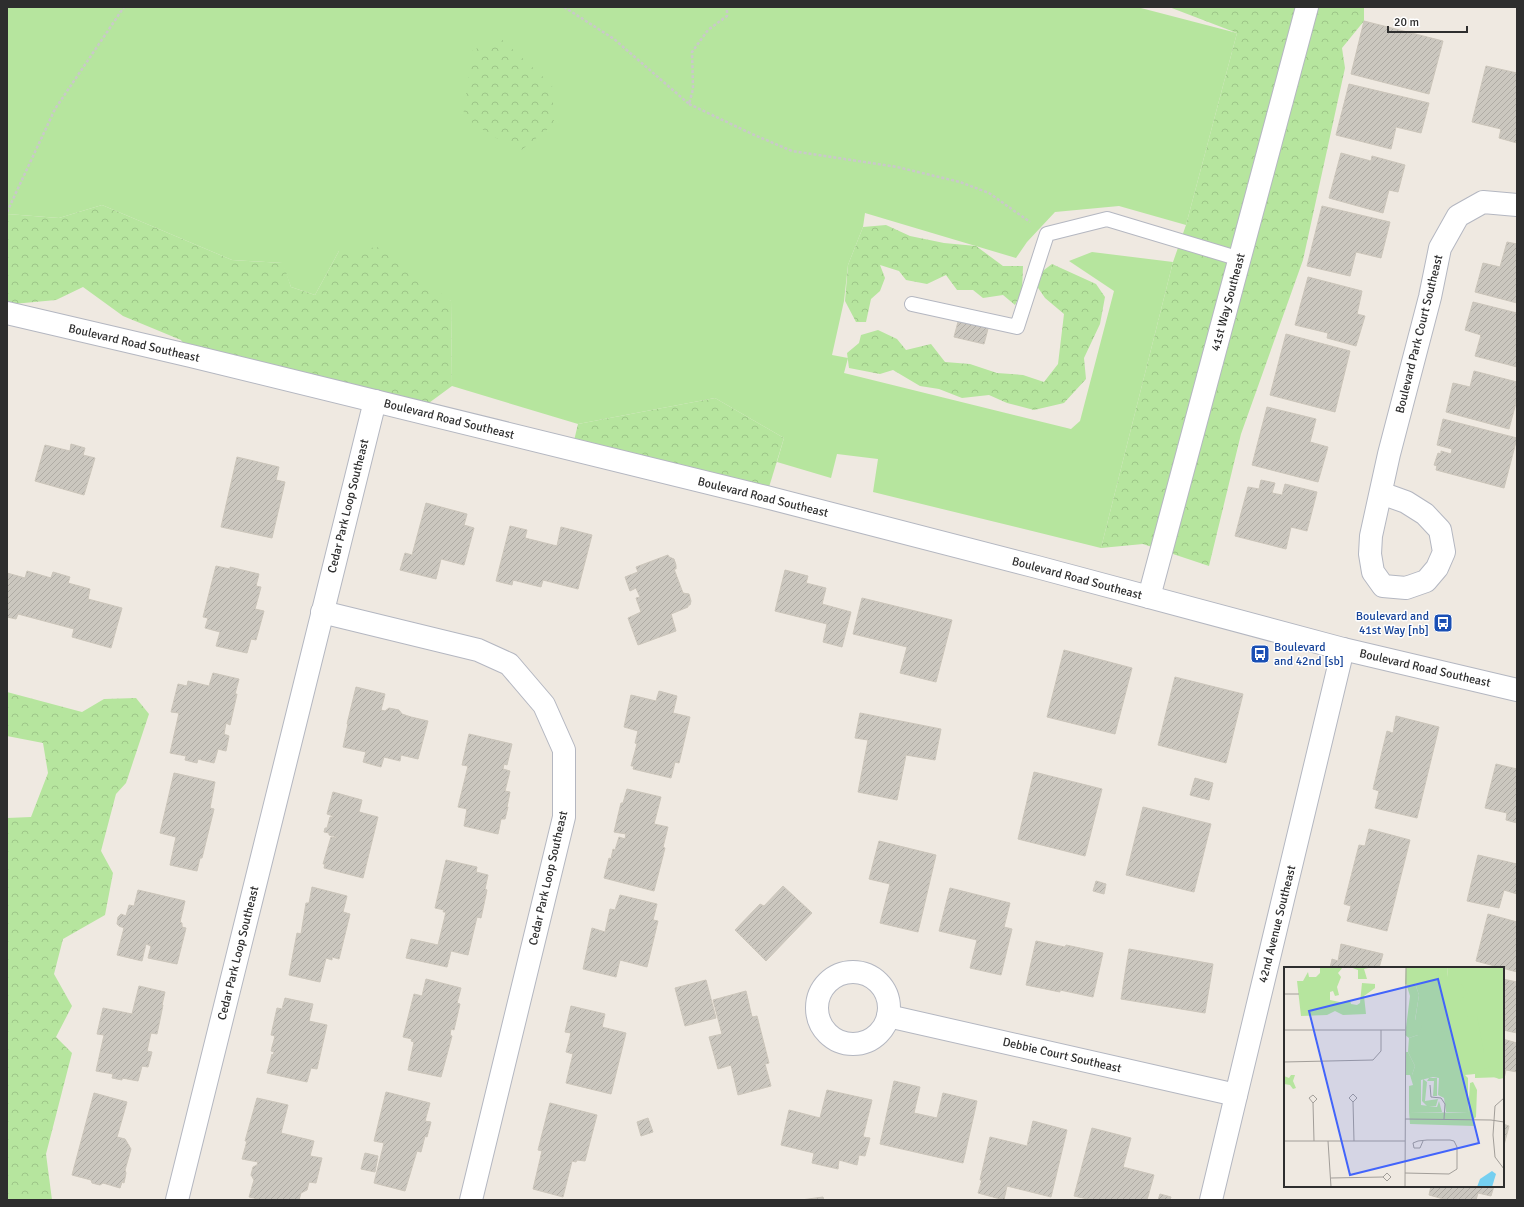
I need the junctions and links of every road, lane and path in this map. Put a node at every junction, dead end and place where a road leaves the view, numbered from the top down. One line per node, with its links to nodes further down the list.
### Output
1 (124, 7): 7 (path)
2 (564, 7): 5 (path)
3 (727, 7): 5 (path)
4 (1307, 7): 9 (street, 41st Way Southeast)
5 (689, 104): 8 (path)
6 (1517, 205): 13 (street, Boulevard Park Court Southeast)
7 (7, 212)
8 (1047, 234): 9 (lane); 10 (lane)
9 (1240, 259): 14 (street, 41st Way Southeast)
10 (912, 304)
11 (7, 314): 12 (street, Boulevard Road Southeast)
12 (375, 401): 14 (street, Boulevard Road Southeast); 15 (street, Cedar Park Loop Southeast)
13 (1381, 493)
14 (1149, 597): 16 (street, Boulevard Road Southeast)
15 (322, 612): 20 (street, Cedar Park Loop Southeast); 21 (street, Cedar Park Loop Southeast)
16 (1343, 649): 17 (street, Boulevard Road Southeast); 19 (street, 42nd Avenue Southeast)
17 (1517, 690)
18 (888, 1016): 19 (street, Debbie Court Southeast)
19 (1236, 1095): 22 (street, 42nd Avenue Southeast)
20 (177, 1200)
21 (471, 1200)
22 (1210, 1200)

